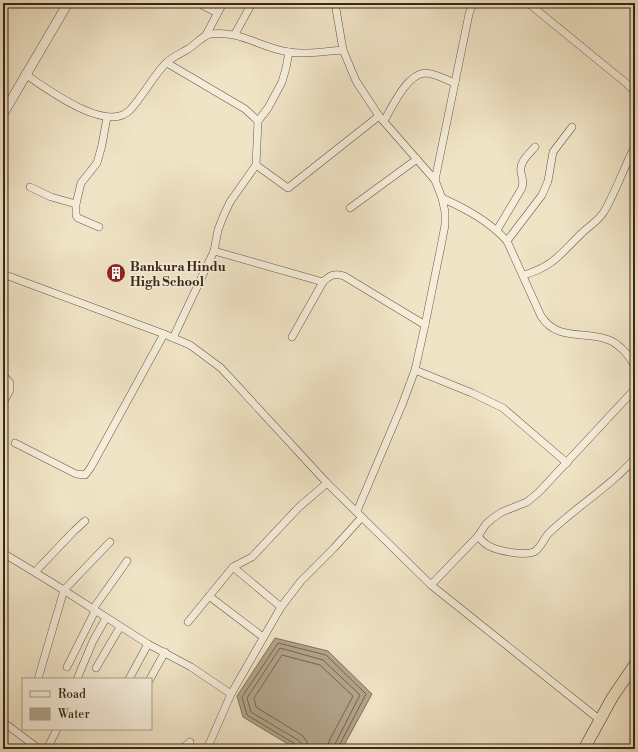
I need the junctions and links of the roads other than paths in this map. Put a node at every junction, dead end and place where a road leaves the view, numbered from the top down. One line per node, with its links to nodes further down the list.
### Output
1 (68, 3): 14 (street)
2 (198, 3): 8 (street)
3 (223, 3): 8 (street)
4 (252, 3): 9 (street)
5 (335, 3): 11 (street)
6 (473, 3): 15 (street)
7 (528, 3): 16 (street)
8 (217, 13): 10 (street)
9 (235, 34): 10 (street); 12 (street)
10 (206, 35): 13 (street)
11 (343, 50): 12 (street); 19 (street)
12 (289, 52): 20 (street)
13 (167, 63): 18 (street); 20 (street)
14 (25, 74): 17 (street); 18 (street)
15 (455, 83): 19 (street); 26 (street)
16 (635, 92)
17 (3, 114)
18 (107, 117): 29 (street)
19 (381, 119): 24 (street); 25 (street)
20 (258, 121): 25 (street)
21 (572, 127): 33 (street)
22 (635, 146): 36 (street)
23 (535, 147): 32 (street)
24 (417, 159): 26 (street); 30 (street)
25 (256, 165): 34 (street)
26 (435, 180): 28 (street)
27 (30, 187): 29 (street)
28 (442, 198): 32 (street); 38 (street)
29 (76, 204): 31 (street)
30 (350, 208)
31 (99, 227)
32 (496, 230): 33 (street)
33 (507, 241): 36 (street)
34 (214, 252): 37 (street); 41 (street)
35 (3, 274): 39 (street)
36 (524, 275): 42 (street)
37 (323, 282): 38 (street); 40 (street)
38 (425, 325): 43 (street)
39 (164, 334): 41 (street); 47 (street)
40 (292, 337)
41 (173, 338): 50 (street)
42 (634, 363)
43 (415, 370): 49 (street); 51 (street)
44 (3, 375): 46 (street)
45 (635, 389): 49 (street)
46 (3, 403)
47 (15, 443)
48 (635, 458): 54 (street)
49 (567, 463): 54 (street)
50 (327, 483): 51 (street); 58 (street)
51 (357, 511): 52 (street)
52 (362, 517): 60 (street); 63 (street)
53 (85, 521): 59 (street)
54 (478, 536): 60 (street)
55 (110, 542): 61 (street)
56 (3, 553): 59 (street)
57 (127, 561): 64 (street)
58 (233, 567): 62 (street); 63 (street)
59 (35, 572): 61 (street)
60 (432, 585): 79 (street)
61 (64, 590): 64 (street); 74 (street)
62 (209, 596): 66 (street); 68 (street)
63 (281, 607): 68 (street)
64 (94, 610): 65 (street); 72 (street)
65 (106, 618): 67 (street); 75 (street)
66 (188, 622)
67 (120, 627): 69 (street); 73 (street)
68 (262, 637): 78 (street)
69 (148, 644): 70 (street); 76 (street)
70 (165, 652): 77 (street); 78 (street)
71 (635, 664): 79 (highway)
72 (67, 667)
73 (96, 668)
74 (38, 678)
75 (77, 678)
76 (130, 678)
77 (151, 678)
78 (231, 694): 83 (street)
79 (600, 720): 87 (highway)
80 (3, 722): 84 (street)
81 (56, 730): 85 (street)
82 (190, 742): 86 (street)
83 (210, 747)
84 (39, 749)
85 (47, 749)
86 (182, 749)
87 (584, 749)

